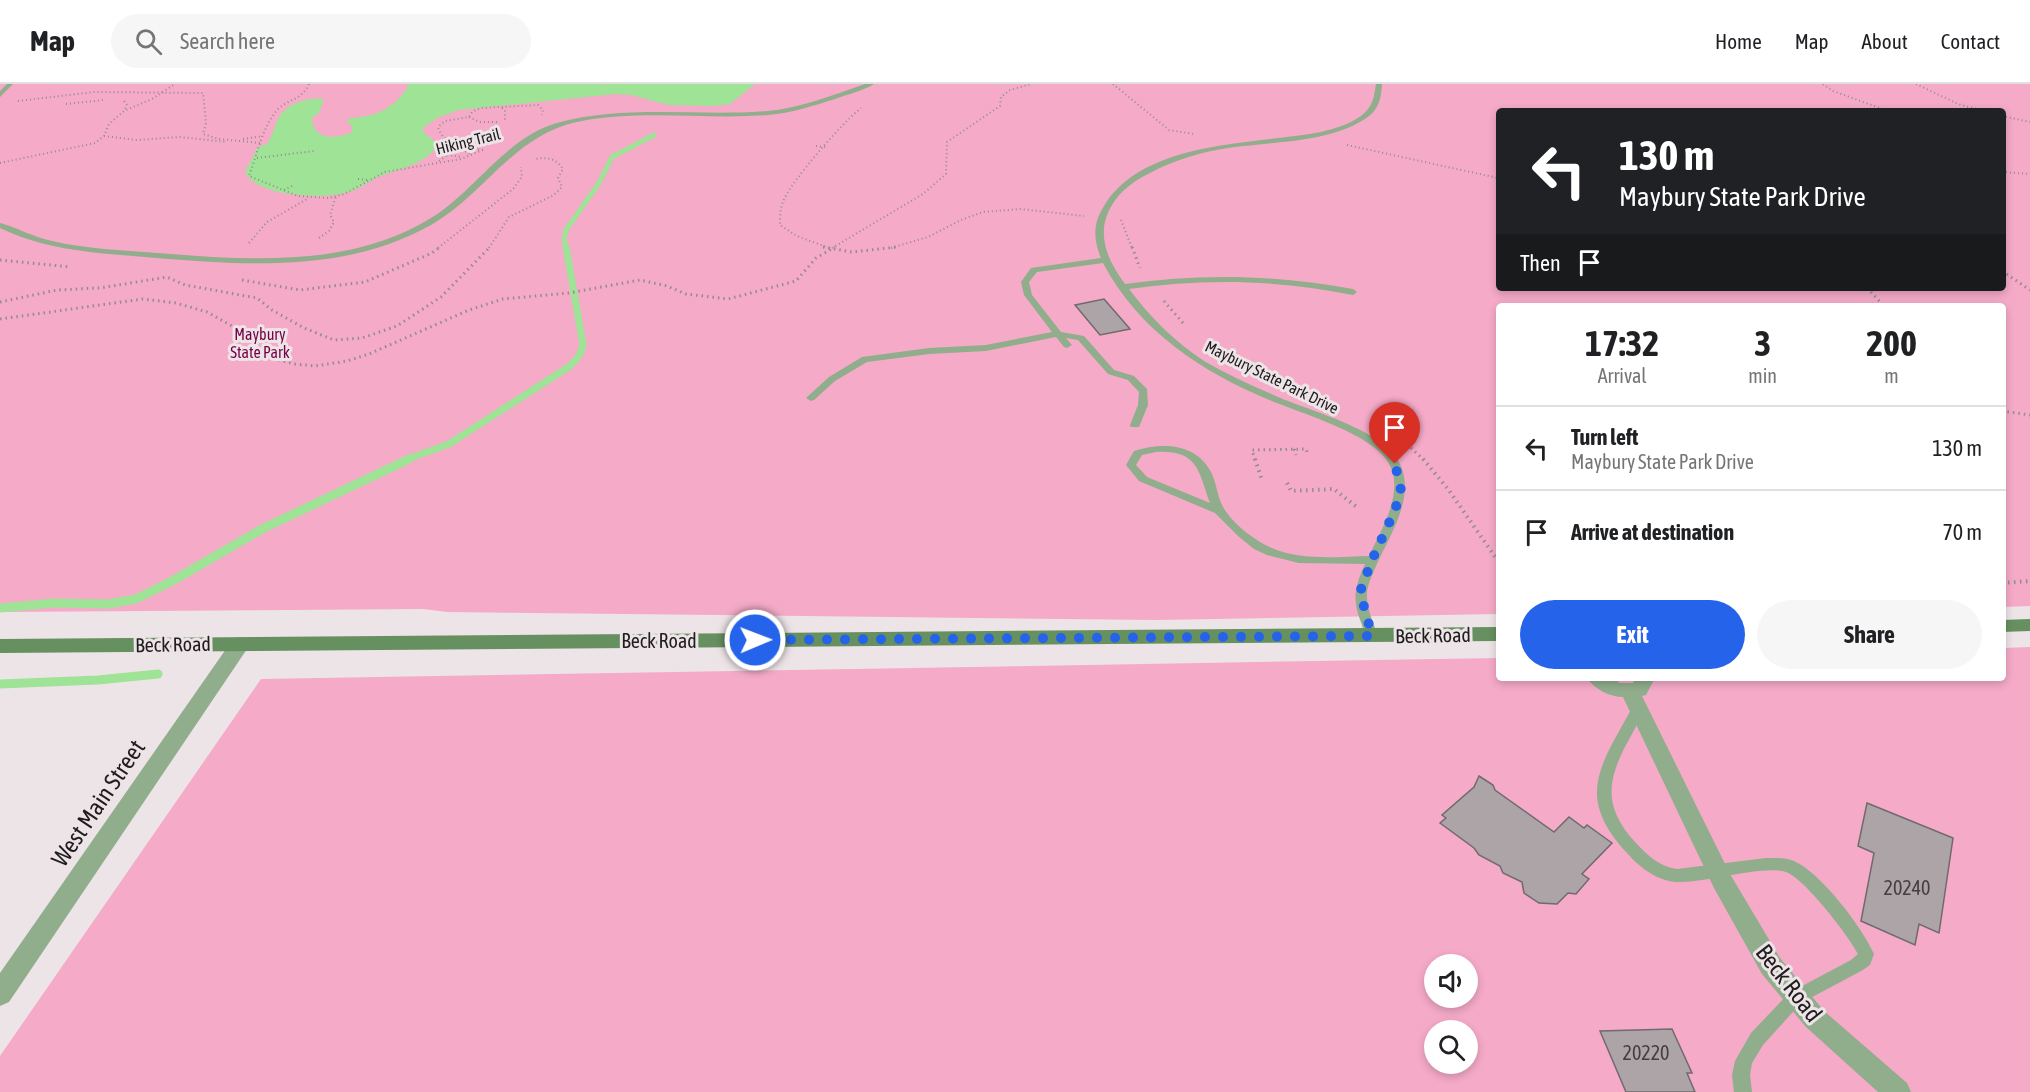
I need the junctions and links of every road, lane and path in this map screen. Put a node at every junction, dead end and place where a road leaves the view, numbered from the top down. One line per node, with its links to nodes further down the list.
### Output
1 (10, 84): 9 (lane)
2 (175, 84): 10 (path)
3 (309, 84): 26 (path)
4 (870, 84): 24 (lane)
5 (1031, 84): 60 (path)
6 (1379, 84): 52 (lane, Maybury State Park Drive)
7 (1823, 84): 16 (path)
8 (1916, 84): 17 (path)
9 (0, 95)
10 (157, 95): 13 (path); 18 (path); 27 (path)
11 (104, 100): 14 (path)
12 (124, 101): 18 (path)
13 (9, 103)
14 (66, 104)
15 (499, 107): 19 (path); 21 (path); 24 (path)
16 (1879, 108)
17 (1973, 108)
18 (124, 111): 25 (path)
19 (469, 117): 22 (path); 31 (path)
20 (2006, 117): 23 (path)
21 (505, 121)
22 (500, 122)
23 (2030, 122)
24 (554, 126): 28 (lane)
25 (104, 136): 27 (path); 41 (path)
26 (263, 136): 27 (path); 29 (path)
27 (236, 141): 29 (path)
28 (526, 141): 33 (path, Hiking Trail); 51 (lane)
29 (261, 144): 39 (path)
30 (816, 146): 32 (path)
31 (459, 147): 33 (path); 36 (path); 37 (path)
32 (826, 147)
33 (484, 150): 36 (path, Hiking Trail)
34 (315, 151): 39 (path)
35 (435, 153): 37 (path)
36 (471, 155): 38 (path, Hiking Trail)
37 (447, 156): 38 (path); 40 (path)
38 (466, 157): 40 (path, Hiking Trail)
39 (257, 158): 47 (path)
40 (439, 162): 45 (path, Hiking Trail)
41 (0, 163)
42 (2006, 172): 43 (path)
43 (2030, 174)
44 (358, 178): 45 (path)
45 (369, 180): 48 (path, Hiking Trail)
46 (294, 185): 47 (path)
47 (284, 190): 49 (path)
48 (336, 196): 49 (path, Hiking Trail); 51 (path)
49 (310, 198): 53 (path)
50 (0, 225): 53 (lane)
51 (294, 258): 53 (lane)
52 (1105, 260): 55 (lane, Maybury State Park Drive); 61 (lane)
53 (234, 261)
54 (2006, 274): 56 (path)
55 (1123, 287): 58 (lane); 74 (lane, Maybury State Park Drive)
56 (2030, 290)
57 (1870, 291): 59 (path)
58 (1353, 292)
59 (1881, 303)
60 (0, 319)
61 (1058, 334): 62 (lane); 63 (lane); 66 (lane)
62 (1067, 345)
63 (811, 398)
64 (2006, 412): 65 (path)
65 (2030, 415)
66 (1135, 425)
67 (1294, 449): 68 (path); 69 (path); 70 (path)
68 (1296, 455)
69 (1308, 455)
70 (1262, 480)
71 (1287, 483): 72 (path)
72 (1358, 508)
73 (1218, 510): 73 (lane); 74 (lane)
74 (1372, 560): 80 (lane, Maybury State Park Drive)
75 (2030, 581): 76 (path)
76 (2006, 582)
77 (2030, 625): 78 (main road)
78 (2006, 626)
79 (1496, 634): 80 (main road, Beck Road)
80 (1372, 636): 81 (main road, Beck Road)
81 (240, 644): 82 (main road, Beck Road); 86 (street, West Main Street)
82 (0, 646)
83 (1602, 681): 84 (street)
84 (1637, 692): 85 (street, Beck Road); 85 (lane)
85 (1718, 871): 87 (street, Beck Road); 87 (lane)
86 (0, 994)
87 (1795, 998): 88 (lane); 89 (street, Beck Road)
88 (1743, 1092)
89 (1898, 1092)

